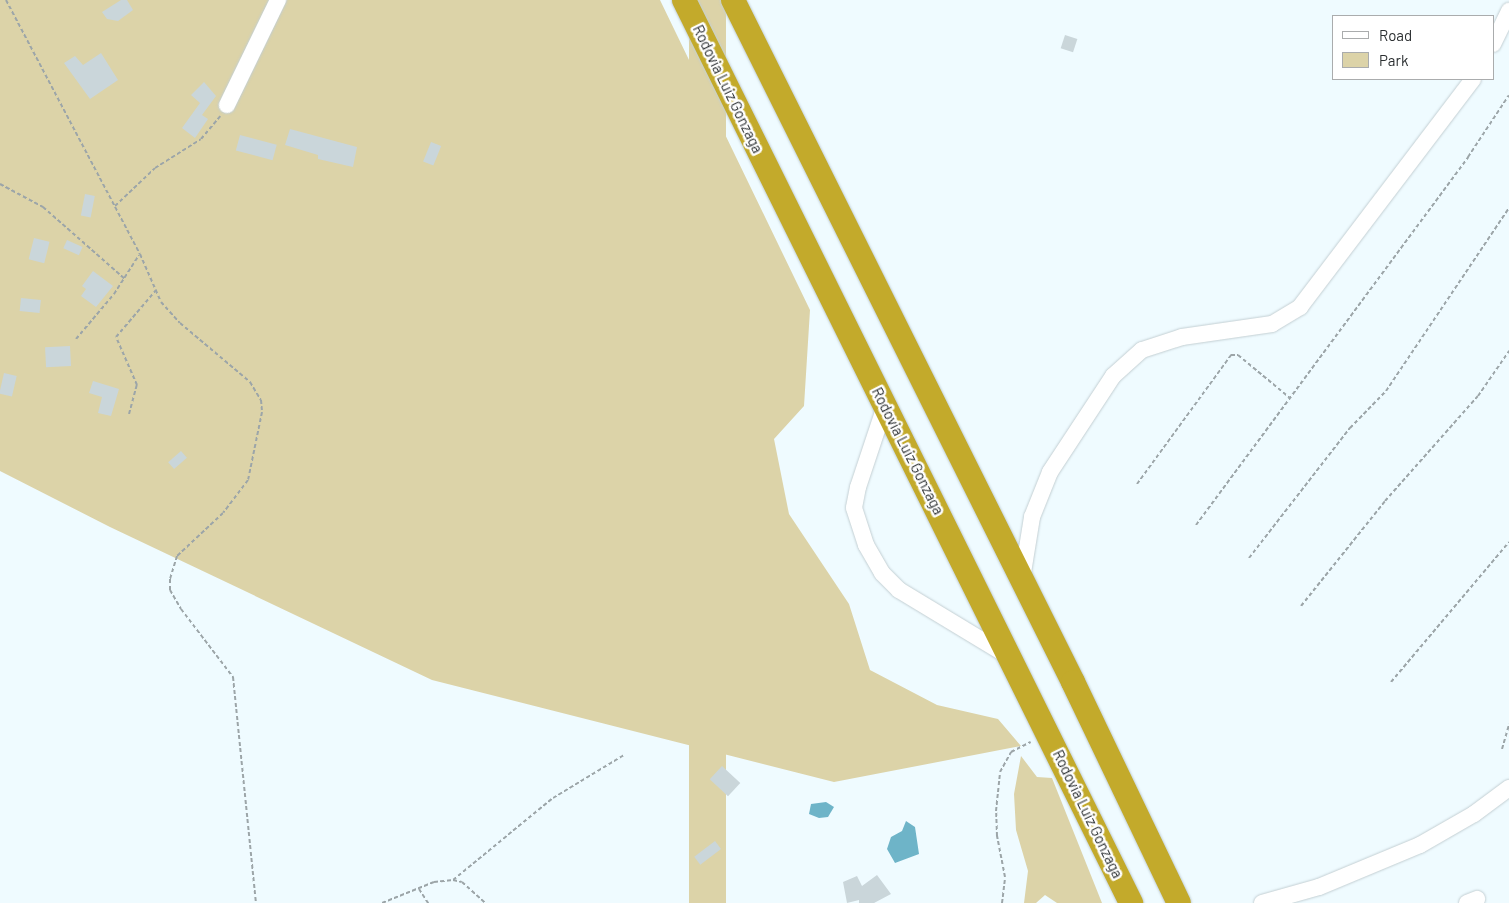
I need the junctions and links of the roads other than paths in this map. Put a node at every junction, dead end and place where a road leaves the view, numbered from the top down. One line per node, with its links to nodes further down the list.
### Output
1 (278, 0): 7 (street)
2 (684, 0): 8 (highway, Rodovia Luiz Gonzaga)
3 (733, 0): 9 (highway)
4 (1509, 11): 5 (street)
5 (1494, 42)
6 (1472, 80): 9 (street)
7 (227, 105)
8 (885, 406): 10 (highway, Rodovia Luiz Gonzaga); 10 (street)
9 (1022, 579): 13 (highway)
10 (1011, 658): 12 (highway, Rodovia Luiz Gonzaga)
11 (1509, 788): 14 (street)
12 (1131, 903)
13 (1179, 903)
14 (1262, 903)

